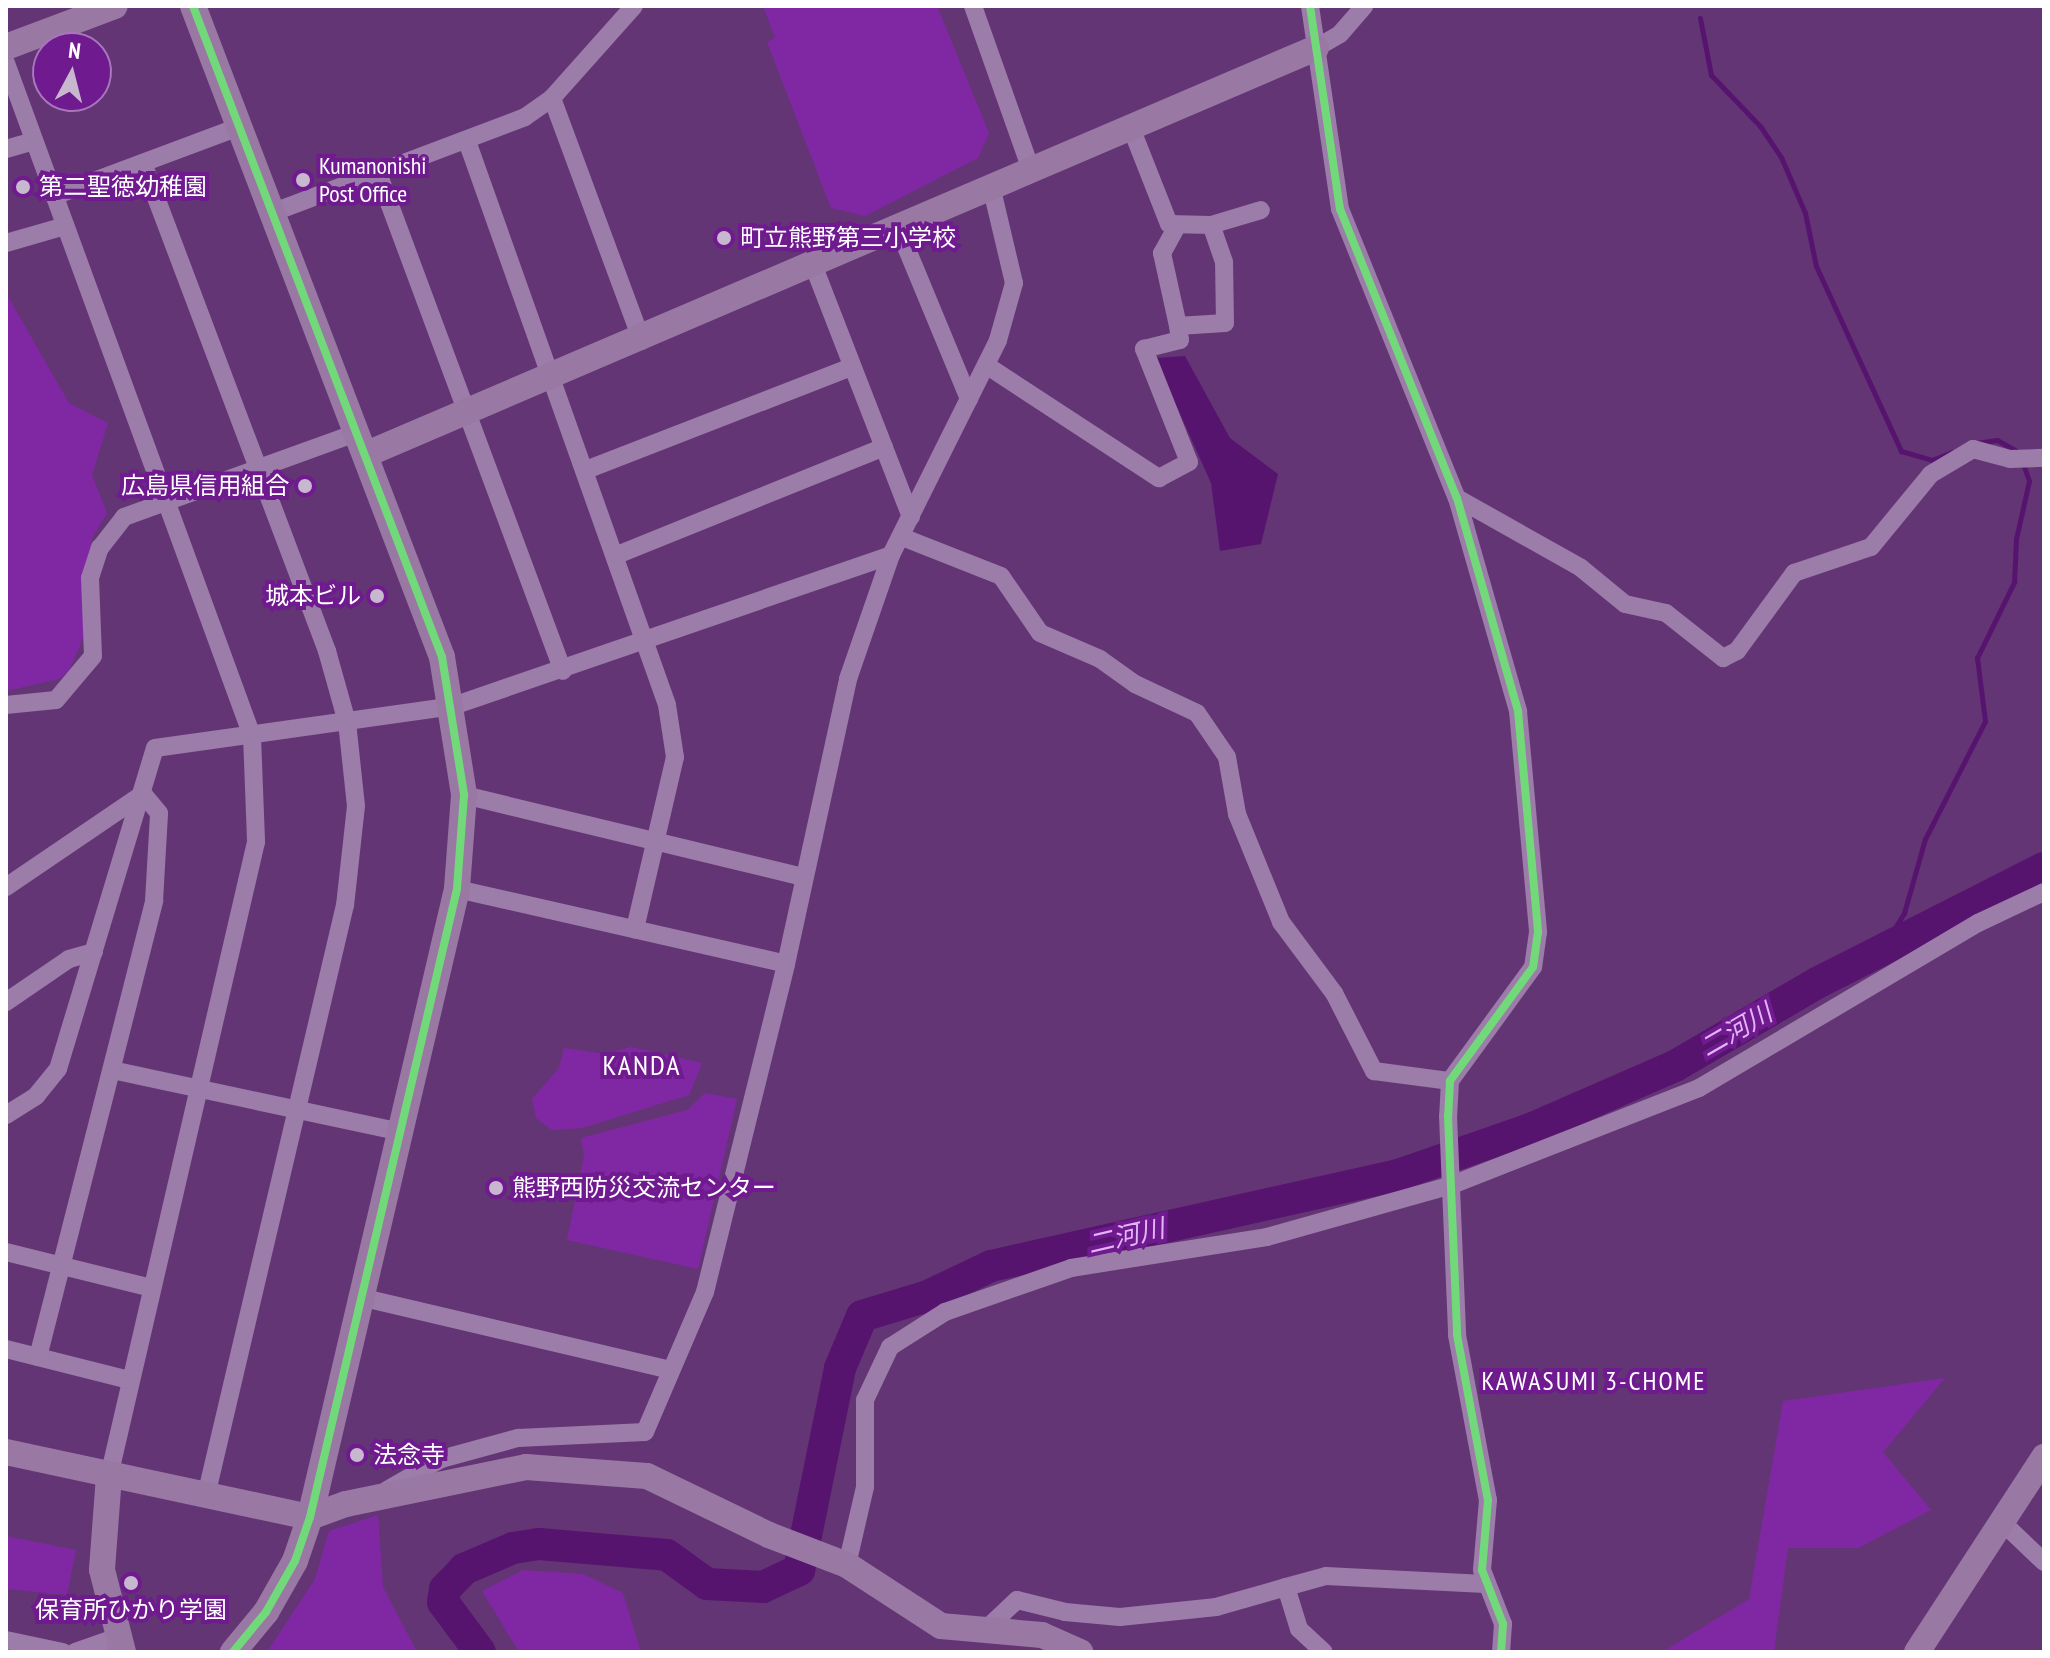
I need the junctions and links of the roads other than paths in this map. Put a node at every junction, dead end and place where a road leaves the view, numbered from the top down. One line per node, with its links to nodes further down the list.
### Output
1 (115, 6): 7 (street)
2 (193, 6): 12 (street)
3 (634, 6): 10 (street)
4 (973, 6): 18 (street)
5 (1310, 6): 8 (street)
6 (1364, 6): 8 (street)
7 (6, 47)
8 (1316, 48): 11 (street); 41 (street)
9 (6, 63): 13 (street)
10 (552, 98): 14 (street); 30 (street)
11 (1130, 125): 18 (street); 25 (street)
12 (241, 126): 16 (street); 22 (street)
13 (34, 141): 15 (street); 20 (street)
14 (467, 141): 17 (street); 33 (street)
15 (6, 149)
16 (143, 163): 20 (street); 39 (street)
17 (378, 173): 22 (street); 35 (street)
18 (1032, 173): 19 (street)
19 (992, 190): 26 (street); 31 (street)
20 (54, 196): 24 (street)
21 (1261, 210): 23 (street)
22 (274, 212): 36 (street)
23 (1211, 225): 25 (street); 29 (street)
24 (65, 226): 27 (street); 42 (street)
25 (1176, 228): 29 (street)
26 (899, 230): 28 (street); 34 (street)
27 (6, 243)
28 (814, 267): 30 (street); 32 (street)
29 (1178, 326): 31 (street)
30 (642, 341): 33 (street)
31 (986, 365): 34 (street)
32 (852, 367): 37 (street); 40 (street)
33 (552, 379): 35 (street); 40 (street)
34 (969, 399): 43 (street)
35 (467, 413): 36 (street); 48 (street)
36 (363, 443): 39 (street); 50 (street)
37 (884, 447): 43 (street); 45 (street)
38 (2044, 458): 41 (street)
39 (258, 468): 42 (street); 51 (street)
40 (586, 470): 45 (street)
41 (1457, 498): 65 (street)
42 (168, 501): 49 (street); 52 (street)
43 (911, 517): 44 (street)
44 (902, 537): 46 (street); 65 (street)
45 (617, 555): 47 (street)
46 (891, 555): 47 (street); 56 (street)
47 (646, 637): 48 (street); 55 (street)
48 (563, 671): 50 (street)
49 (6, 705)
50 (453, 706): 51 (street); 54 (street)
51 (347, 722): 52 (street); 67 (street)
52 (252, 736): 53 (street); 66 (street)
53 (143, 794): 57 (street); 61 (street); 64 (street)
54 (464, 795): 55 (street); 58 (street)
55 (658, 841): 56 (street); 60 (street)
56 (804, 877): 62 (street)
57 (6, 887)
58 (457, 889): 60 (street); 69 (street)
59 (2044, 892): 70 (street)
60 (635, 929): 62 (street)
61 (94, 952): 63 (street); 68 (street)
62 (786, 964): 77 (street)
63 (6, 1002)
64 (112, 1070): 66 (street); 72 (street)
65 (1450, 1081): 70 (street)
66 (202, 1090): 67 (street); 73 (street)
67 (297, 1110): 69 (street); 82 (street)
68 (6, 1115)
69 (401, 1132): 74 (street)
70 (1449, 1180): 86 (street); 88 (street)
71 (6, 1252): 72 (street)
72 (63, 1266): 73 (street); 76 (street)
73 (152, 1288): 78 (street)
74 (364, 1298): 77 (street); 84 (street)
75 (6, 1349): 76 (street)
76 (38, 1357): 78 (street)
77 (671, 1370): 83 (street)
78 (129, 1380): 81 (street)
79 (6, 1452): 81 (street)
80 (2044, 1457): 85 (street)
81 (109, 1476): 82 (street); 92 (street)
82 (206, 1496): 84 (street)
83 (371, 1499): 84 (street); 86 (street)
84 (310, 1517): 95 (street)
85 (2003, 1523): 87 (street); 99 (street)
86 (837, 1561): 90 (street)
87 (2044, 1562)
88 (1485, 1584): 89 (street); 98 (street)
89 (1286, 1587): 90 (street); 97 (street)
90 (985, 1630): 96 (street)
91 (6, 1640): 93 (street)
92 (121, 1645): 94 (street)
93 (63, 1652)
94 (75, 1652)
95 (233, 1652)
96 (1080, 1652)
97 (1324, 1652)
98 (1501, 1652)
99 (1917, 1652)

